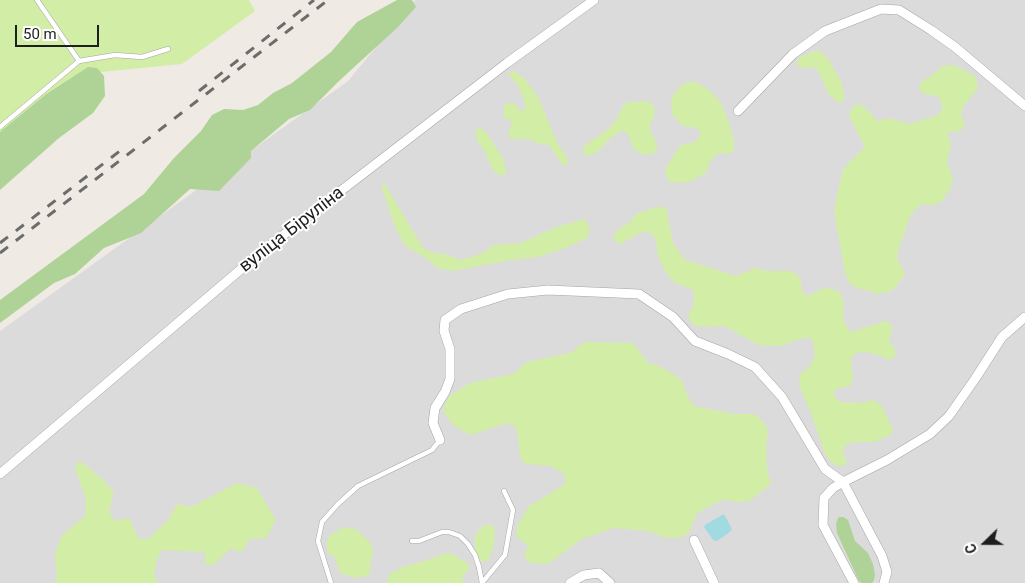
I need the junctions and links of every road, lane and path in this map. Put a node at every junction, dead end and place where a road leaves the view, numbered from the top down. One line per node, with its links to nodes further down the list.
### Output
1 (37, 0): 4 (lane)
2 (594, 0): 10 (street, вуліца Біруліна)
3 (168, 49): 4 (lane)
4 (78, 61): 7 (lane)
5 (1025, 106): 6 (street)
6 (738, 111)
7 (0, 127)
8 (1025, 318): 11 (street)
9 (440, 440): 11 (street); 15 (lane)
10 (0, 474)
11 (843, 482): 20 (street); 21 (street)
12 (504, 491): 16 (lane)
13 (694, 540): 19 (street)
14 (412, 541): 16 (lane)
15 (331, 583)
16 (482, 583)
17 (570, 583): 18 (street)
18 (610, 583)
19 (714, 583)
20 (854, 583)
21 (884, 583)

